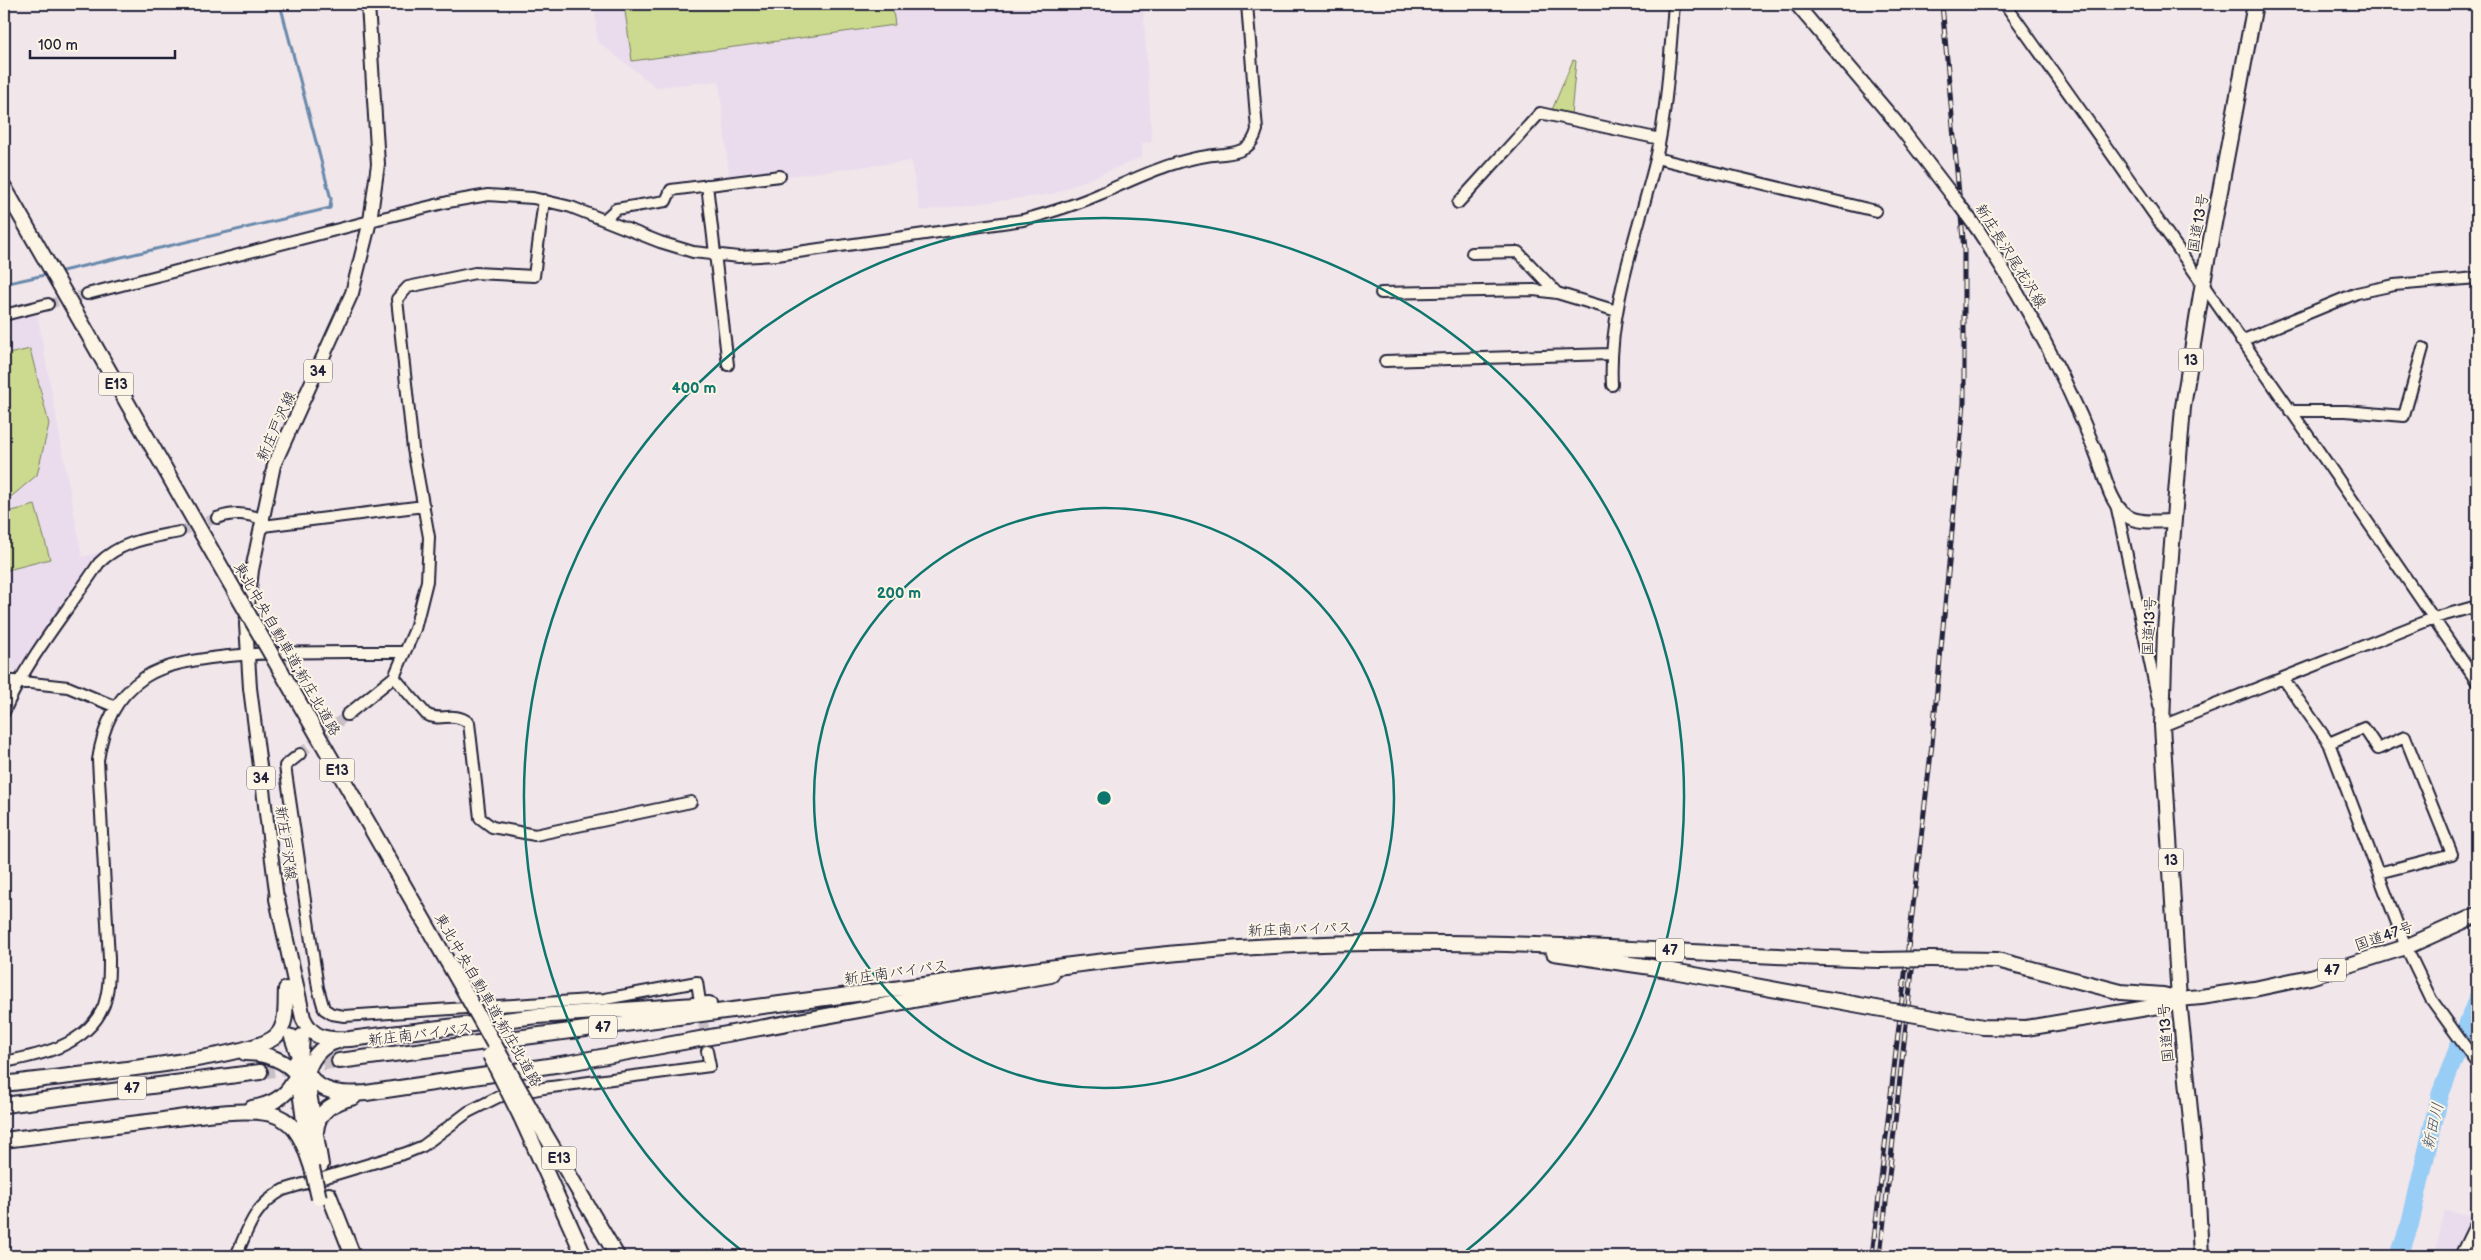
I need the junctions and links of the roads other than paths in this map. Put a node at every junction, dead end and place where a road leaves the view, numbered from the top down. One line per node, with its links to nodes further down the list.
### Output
1 (368, 4): 16 (main road, 新庄戸沢線 / 34)
2 (1247, 4): 17 (street)
3 (1674, 4): 7 (street)
4 (1796, 4): 34 (main road, 新庄長沢尾花沢線, bridge)
5 (2005, 4): 20 (street)
6 (2255, 4): 20 (highway, 国道13号 / 13)
7 (1660, 138): 8 (street); 13 (street)
8 (1656, 158): 14 (street); 25 (street)
9 (780, 176): 10 (street)
10 (707, 185): 15 (street); 17 (street)
11 (4, 187): 78 (highway, 東北中央自動車道;新庄北道路 / E13, bridge)
12 (544, 200): 15 (street); 16 (street); 35 (street)
13 (1458, 203)
14 (1876, 211)
15 (605, 219): 17 (street)
16 (370, 221): 23 (street); 38 (main road, 新庄戸沢線 / 34)
17 (714, 252): 31 (street)
18 (1472, 252): 22 (street)
19 (2477, 278): 27 (street)
20 (2203, 282): 27 (street); 37 (highway, 国道13号 / 13)
21 (1380, 293): 22 (street)
22 (1557, 293): 25 (street)
23 (87, 294)
24 (48, 304): 26 (street)
25 (1618, 311): 29 (street)
26 (4, 315)
27 (2242, 341): 33 (street)
28 (2423, 348): 33 (street)
29 (1610, 354): 30 (street); 32 (street)
30 (1385, 361)
31 (728, 364)
32 (1612, 385)
33 (2290, 411): 41 (street)
34 (2115, 501): 37 (main road, 新庄長沢尾花沢線); 52 (street)
35 (424, 506): 38 (street); 42 (street)
36 (217, 518): 38 (street)
37 (2172, 521): 52 (highway, 国道13号 / 13)
38 (263, 523): 43 (main road, 新庄戸沢線 / 34)
39 (179, 532): 47 (street)
40 (2477, 606): 41 (street)
41 (2434, 618): 45 (street); 48 (street)
42 (405, 652): 43 (street); 44 (street)
43 (248, 656): 49 (street); 57 (main road, 新庄戸沢線 / 34)
44 (394, 677): 51 (street); 55 (street)
45 (2283, 678): 52 (street); 53 (street)
46 (4, 680): 47 (street)
47 (17, 681): 49 (street); 50 (street)
48 (2477, 682)
49 (116, 707): 69 (street)
50 (4, 712)
51 (347, 715)
52 (2162, 723): 63 (highway, 国道13号 / 13)
53 (2329, 743): 56 (street); 56 (street)
54 (300, 754): 64 (street)
55 (691, 802)
56 (2378, 873): 60 (street)
57 (277, 899): 62 (highway, 34)
58 (2477, 915): 60 (highway, 国道47号 / 47)
59 (1460, 944): 61 (highway, 新庄南バイパス / 47); 63 (highway, 47, bridge); 63 (highway, 47, bridge)
60 (2406, 947): 63 (highway, 国道47号 / 47); 70 (street)
61 (1103, 962): 65 (highway); 68 (highway, 新庄南バイパス / 47); 74 (highway)
62 (290, 988): 65 (highway); 67 (highway); 72 (highway)
63 (2179, 999): 91 (highway, 国道13号 / 13)
64 (700, 1002)
65 (350, 1039): 72 (highway)
66 (707, 1051): 85 (street)
67 (215, 1056): 72 (highway); 73 (highway)
68 (339, 1061)
69 (4, 1062)
70 (2477, 1062)
71 (260, 1072): 75 (highway, 47)
72 (302, 1074): 74 (highway); 76 (highway); 77 (highway)
73 (4, 1084)
74 (382, 1091): 79 (highway)
75 (4, 1105)
76 (307, 1106): 79 (highway); 81 (highway)
77 (208, 1114): 80 (highway); 81 (highway)
78 (527, 1114): 83 (highway, 東北中央自動車道;新庄北道路 / E13); 88 (highway)
79 (316, 1138): 81 (highway)
80 (4, 1140)
81 (316, 1166): 82 (highway)
82 (324, 1196): 86 (highway); 87 (highway)
83 (586, 1204): 89 (highway, 東北中央自動車道;新庄北道路 / E13); 90 (highway)
84 (2477, 1221): 92 (street)
85 (236, 1256)
86 (343, 1256)
87 (353, 1256)
88 (584, 1256)
89 (617, 1256)
90 (622, 1256)
91 (2201, 1256)
92 (2460, 1256)

